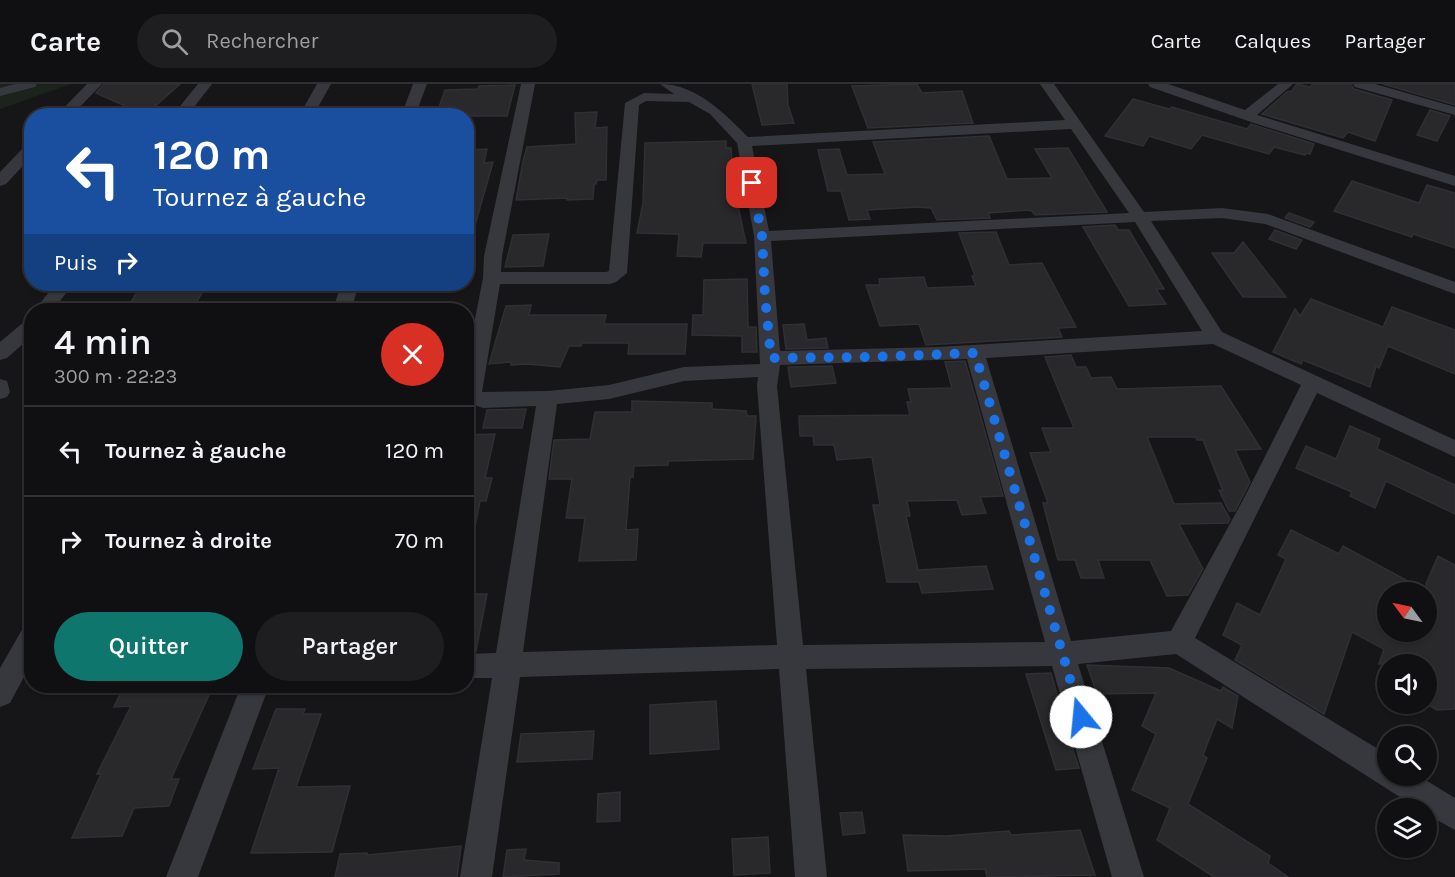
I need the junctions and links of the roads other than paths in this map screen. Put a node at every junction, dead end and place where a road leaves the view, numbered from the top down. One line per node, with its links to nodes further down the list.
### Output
1 (30, 84): 12 (street)
2 (96, 84): 14 (street)
3 (205, 84): 15 (street)
4 (324, 84): 16 (street)
5 (420, 84): 17 (street)
6 (528, 84): 27 (street)
7 (667, 84): 13 (street)
8 (1047, 84): 20 (street)
9 (1155, 84): 19 (street)
10 (1286, 84): 19 (street)
11 (1360, 84): 18 (street)
12 (0, 92)
13 (693, 98): 21 (street); 27 (street)
14 (71, 108)
15 (186, 108)
16 (310, 108)
17 (411, 108)
18 (1455, 111)
19 (1247, 116): 24 (street)
20 (1075, 123): 21 (street); 25 (street)
21 (744, 142): 26 (street)
22 (24, 156): 23 (street)
23 (0, 181)
24 (1455, 181)
25 (1139, 216): 26 (street); 28 (street); 32 (street)
26 (762, 236): 35 (street)
27 (492, 278): 36 (street)
28 (1455, 288)
29 (59, 291): 30 (street)
30 (49, 303)
31 (24, 332): 33 (street)
32 (1215, 336): 34 (street); 37 (street)
33 (0, 353)
34 (975, 353): 35 (street); 45 (street)
35 (770, 364): 41 (street); 46 (street)
36 (474, 379)
37 (1312, 383): 42 (street); 43 (street)
38 (0, 386): 39 (street)
39 (0, 392)
40 (474, 397): 41 (street)
41 (548, 398): 47 (street)
42 (1455, 449)
43 (1179, 642): 45 (street); 51 (street)
44 (24, 650): 50 (street)
45 (1062, 654): 46 (street); 57 (street)
46 (789, 657): 47 (street); 56 (street)
47 (506, 664): 48 (street); 55 (street)
48 (474, 666)
49 (252, 693): 54 (street)
50 (0, 694)
51 (1377, 765)
52 (1409, 786): 53 (street)
53 (1455, 815)
54 (182, 877)
55 (476, 877)
56 (811, 877)
57 (1128, 877)

